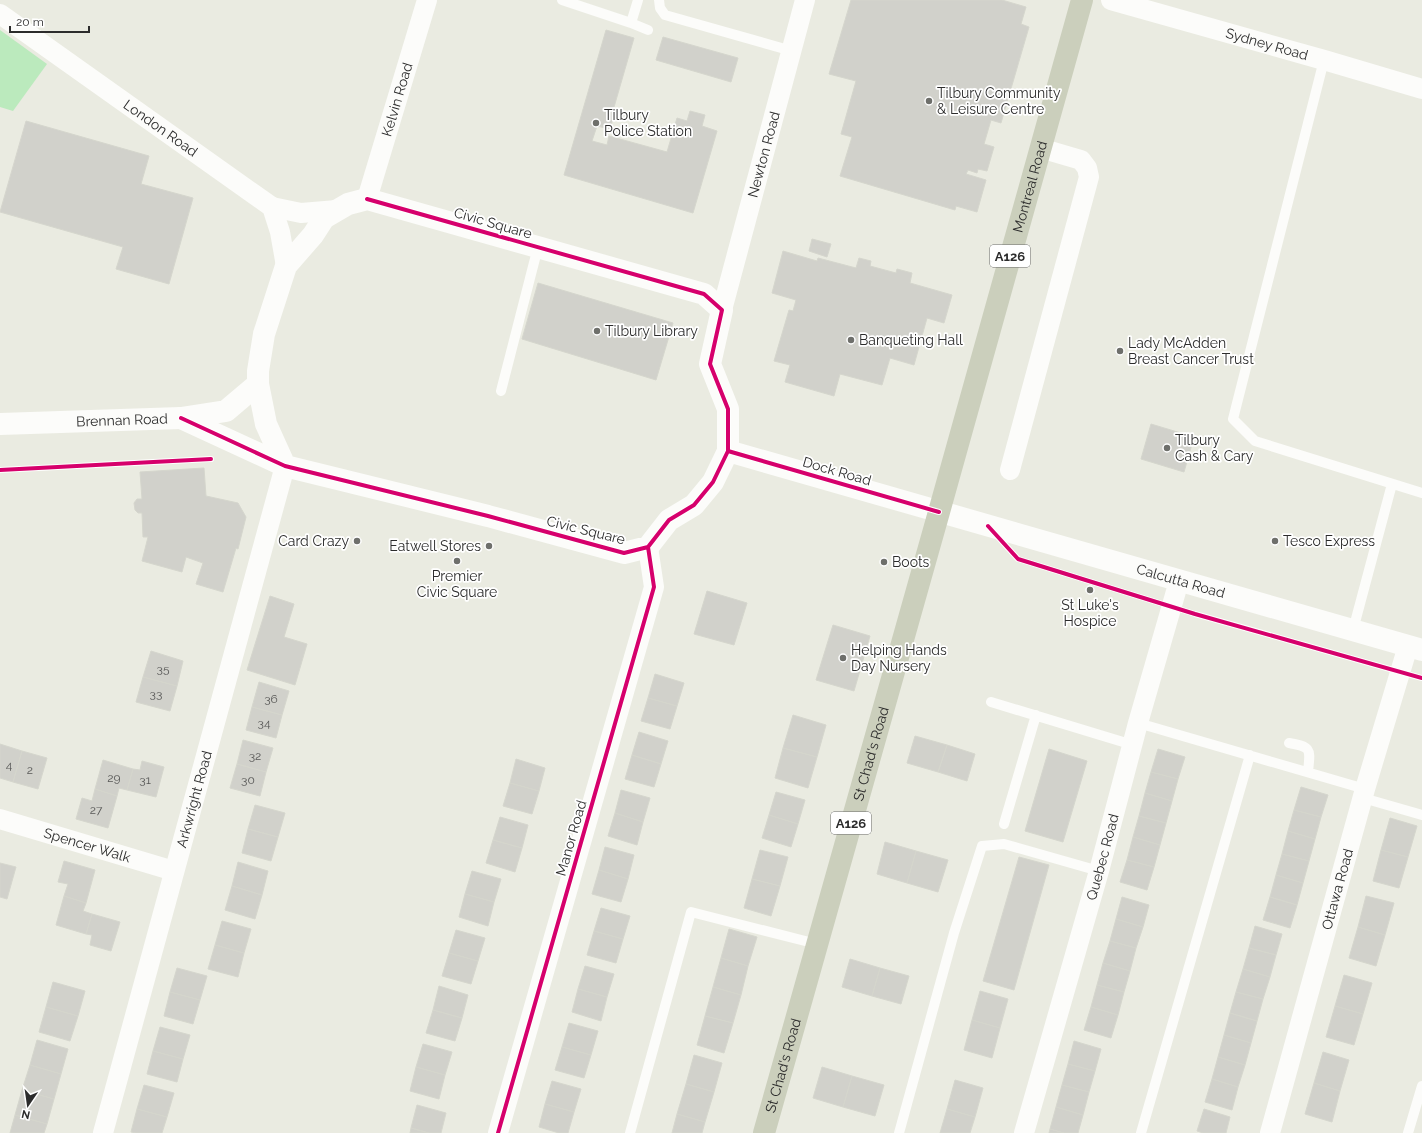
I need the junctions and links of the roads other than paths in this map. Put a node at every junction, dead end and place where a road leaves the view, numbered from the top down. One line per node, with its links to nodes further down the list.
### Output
1 (427, 0): 15 (street, Kelvin Road)
2 (562, 0): 9 (lane)
3 (638, 0): 9 (lane)
4 (659, 0): 11 (lane)
5 (805, 0): 11 (street, Newton Road)
6 (1082, 0): 14 (main road, Montreal Road / A126)
7 (1111, 0): 12 (street, Sydney Road)
8 (0, 14): 16 (street, London Road)
9 (631, 24): 10 (lane)
10 (648, 30)
11 (792, 52): 20 (street, Newton Road)
12 (1324, 60): 13 (street, Sydney Road); 28 (lane)
13 (1422, 89)
14 (1040, 148): 27 (street); 30 (main road, Montreal Road / A126)
15 (367, 200): 17 (street, Civic Square); 18 (street, Civic Square)
16 (272, 207): 17 (street); 19 (street)
17 (337, 210): 19 (street, Civic Square)
18 (538, 247): 20 (street, Civic Square); 22 (lane)
19 (286, 266): 21 (street, Civic Square)
20 (722, 310): 25 (street)
21 (258, 384): 23 (street, Brennan Road); 26 (street, Civic Square)
22 (500, 391)
23 (181, 418): 24 (street, Brennan Road); 26 (street)
24 (0, 424)
25 (728, 451): 30 (street, Dock Road); 31 (street)
26 (285, 466): 31 (street, Civic Square); 46 (street, Arkwright Road)
27 (1010, 470)
28 (1392, 484): 29 (lane); 33 (lane)
29 (1422, 493)
30 (939, 512): 32 (street, Calcutta Road); 48 (main road, St Chad's Road / A126)
31 (648, 547): 51 (street, Manor Road)
32 (1179, 581): 33 (street, Calcutta Road); 37 (street, Quebec Road)
33 (1353, 630): 34 (street, Calcutta Road)
34 (1415, 648): 42 (street, Ottawa Road)
35 (992, 702): 36 (lane)
36 (1036, 716): 39 (lane); 45 (lane)
37 (1138, 723): 39 (street, Quebec Road); 40 (lane)
38 (1289, 743): 41 (lane)
39 (1133, 745): 47 (street, Quebec Road)
40 (1250, 755): 41 (lane); 56 (lane)
41 (1308, 772): 42 (lane)
42 (1364, 793): 43 (lane); 57 (street, Ottawa Road)
43 (1422, 815)
44 (0, 819): 46 (street, Spencer Walk)
45 (1004, 824)
46 (174, 871): 50 (street, Arkwright Road)
47 (1099, 871): 54 (lane); 55 (street, Quebec Road)
48 (817, 944): 52 (lane); 53 (main road, St Chad's Road / A126)
49 (1422, 1086): 58 (lane)
50 (103, 1133)
51 (498, 1133)
52 (630, 1133)
53 (764, 1133)
54 (899, 1133)
55 (1024, 1133)
56 (1141, 1133)
57 (1270, 1133)
58 (1408, 1133)

